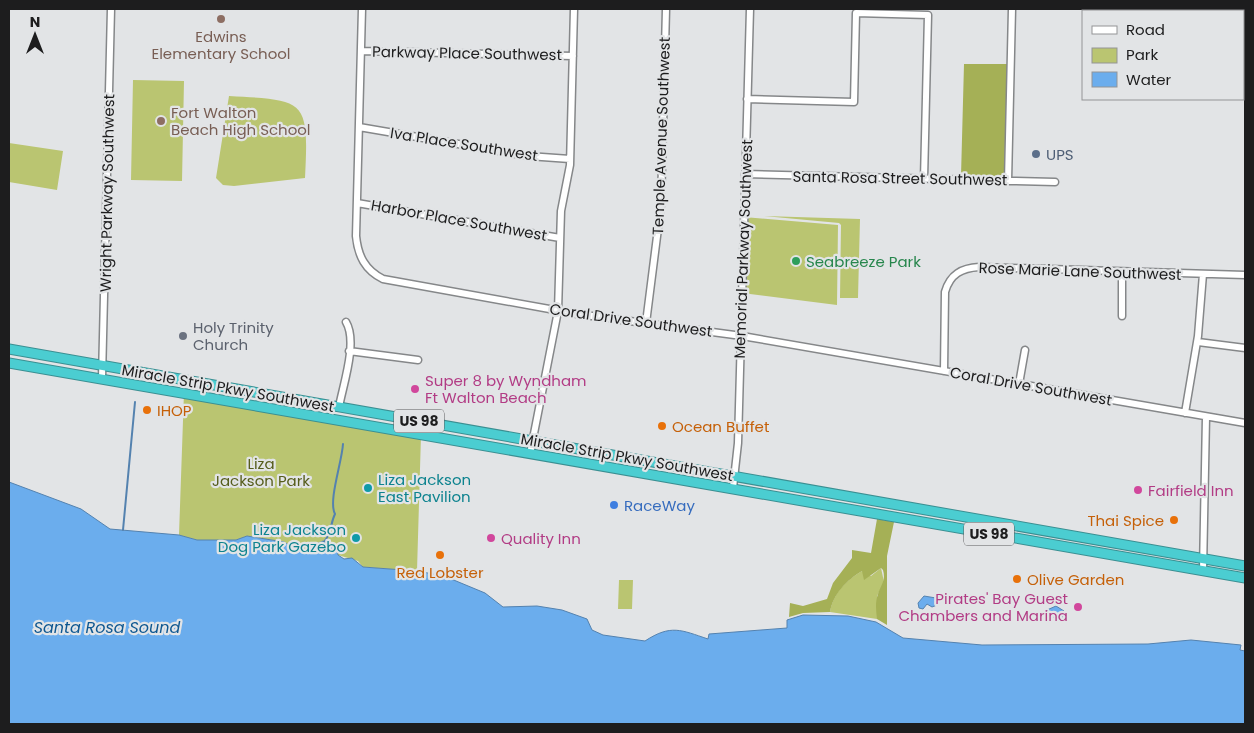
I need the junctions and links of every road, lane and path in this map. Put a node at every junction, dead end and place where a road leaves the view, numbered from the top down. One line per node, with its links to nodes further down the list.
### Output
1 (111, 9): 33 (street, Wright Parkway Southwest)
2 (362, 9): 7 (street, Coral Drive Southwest)
3 (574, 9): 8 (street)
4 (666, 9): 24 (street, Temple Avenue Southwest)
5 (750, 9): 9 (street, Memorial Parkway Southwest)
6 (1012, 9): 14 (street)
7 (361, 51): 8 (street, Parkway Place Southwest); 10 (street, Coral Drive Southwest)
8 (572, 56): 11 (street)
9 (747, 98): 12 (street, Memorial Parkway Southwest); 13 (street)
10 (359, 127): 11 (street, Iva Place Southwest); 16 (street, Coral Drive Southwest)
11 (570, 159): 17 (street)
12 (745, 174): 13 (street, Santa Rosa Street Southwest); 25 (street, Memorial Parkway Southwest)
13 (924, 178): 14 (street, Santa Rosa Street Southwest)
14 (1008, 180): 15 (street, Santa Rosa Street Southwest)
15 (1054, 182)
16 (357, 203): 17 (street, Harbor Place Southwest); 21 (street, Coral Drive Southwest)
17 (560, 238): 21 (street)
18 (1122, 272): 19 (street, Rose Marie Lane Southwest); 22 (street); 34 (street, Rose Marie Lane Southwest)
19 (1203, 274): 20 (street, Rose Marie Lane Southwest); 26 (street)
20 (1245, 275)
21 (558, 311): 24 (street, Coral Drive Southwest); 41 (street)
22 (1122, 316)
23 (346, 322): 30 (street)
24 (646, 323): 25 (street, Coral Drive Southwest)
25 (740, 336): 34 (street, Coral Drive Southwest); 43 (street, Memorial Parkway Southwest)
26 (1198, 342): 27 (street); 38 (street)
27 (1245, 348)
28 (9, 349): 33 (highway, Miracle Strip Pkwy Southwest / US 98)
29 (1025, 350): 36 (street)
30 (349, 351): 31 (street); 37 (street)
31 (418, 360)
32 (9, 363): 35 (highway, Miracle Strip Pkwy Southwest / US 98)
33 (103, 366): 35 (street, Wright Parkway Southwest); 37 (highway, Miracle Strip Pkwy Southwest / US 98)
34 (944, 371): 36 (street, Coral Drive Southwest)
35 (102, 378): 42 (highway, Miracle Strip Pkwy Southwest / US 98)
36 (1019, 384): 38 (street, Coral Drive Southwest)
37 (338, 407): 41 (highway, Miracle Strip Pkwy Southwest / US 98)
38 (1186, 413): 39 (street, Coral Drive Southwest)
39 (1206, 417): 40 (street, Coral Drive Southwest); 45 (street)
40 (1245, 424)
41 (533, 441): 42 (street); 43 (highway, Miracle Strip Pkwy Southwest / US 98)
42 (530, 454): 44 (highway, Miracle Strip Pkwy Southwest / US 98)
43 (735, 476): 44 (street, Memorial Parkway Southwest); 45 (highway, Miracle Strip Pkwy Southwest / US 98)
44 (733, 488): 47 (highway, Miracle Strip Pkwy Southwest / US 98)
45 (1203, 558): 46 (highway, Miracle Strip Pkwy Southwest / US 98); 47 (street)
46 (1245, 566)
47 (1203, 571): 48 (highway, Miracle Strip Pkwy Southwest / US 98)
48 (1245, 578)

